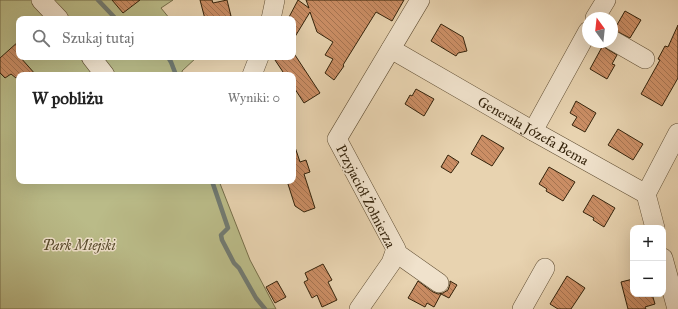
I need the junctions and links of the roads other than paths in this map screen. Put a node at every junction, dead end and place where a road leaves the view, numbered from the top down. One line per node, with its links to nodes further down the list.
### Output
1 (41, 0): 6 (street)
2 (275, 0): 7 (street)
3 (420, 0): 10 (street, Przyjaciół Żołnierza)
4 (606, 0): 5 (street)
5 (599, 12)
6 (56, 16)
7 (272, 16)
8 (582, 43): 16 (street)
9 (618, 43): 11 (street)
10 (391, 49): 16 (street, Generała Józefa Bema); 20 (street, Przyjaciół Żołnierza)
11 (645, 59)
12 (93, 60): 14 (street)
13 (258, 60): 15 (street)
14 (103, 72)
15 (253, 72)
16 (533, 130): 18 (street, Generała Józefa Bema)
17 (678, 133): 18 (street)
18 (646, 194): 19 (street)
19 (654, 225)
20 (395, 252): 23 (street); 24 (street, Przyjaciół Żołnierza)
21 (664, 261): 26 (street)
22 (545, 268): 25 (street)
23 (440, 283)
24 (359, 309)
25 (522, 309)
26 (677, 309)

